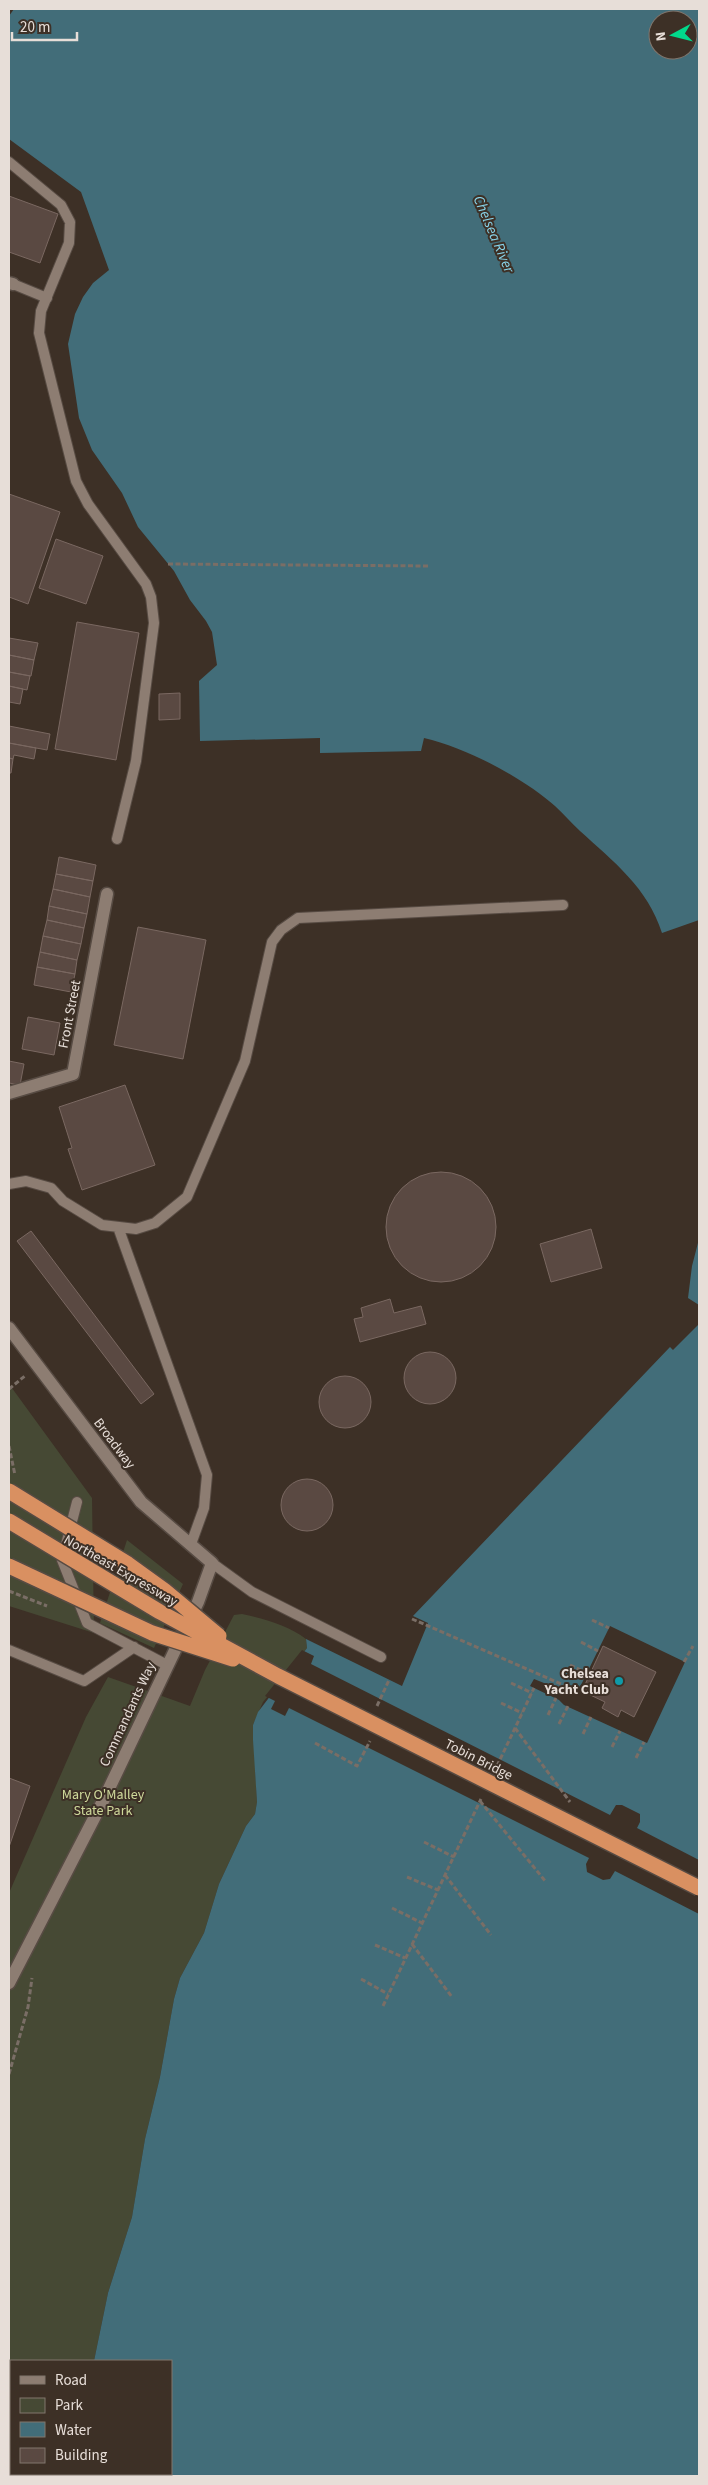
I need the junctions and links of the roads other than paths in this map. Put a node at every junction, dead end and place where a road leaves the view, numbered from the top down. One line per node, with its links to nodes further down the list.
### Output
1 (9, 162): 3 (lane)
2 (11, 284): 3 (lane)
3 (47, 298): 4 (lane)
4 (117, 839)
5 (107, 894): 7 (street, Front Street)
6 (563, 905): 9 (lane)
7 (9, 1093)
8 (9, 1184): 9 (lane)
9 (118, 1227): 14 (lane)
10 (9, 1328): 14 (street, Broadway)
11 (9, 1491): 20 (highway, bridge)
12 (78, 1502): 17 (lane)
13 (9, 1522): 20 (highway, Northeast Expressway, bridge); 22 (highway, Northeast Expressway, bridge)
14 (191, 1544): 15 (street, Broadway)
15 (212, 1562): 19 (lane); 21 (street, Commandants Way)
16 (9, 1566): 22 (highway, bridge)
17 (134, 1647): 18 (lane); 21 (lane)
18 (9, 1650)
19 (381, 1657)
20 (245, 1658): 23 (highway, Tobin Bridge, bridge)
21 (167, 1665): 24 (street, Commandants Way)
22 (268, 1671): 23 (highway, Tobin Bridge, bridge)
23 (699, 1888)
24 (9, 1983)

